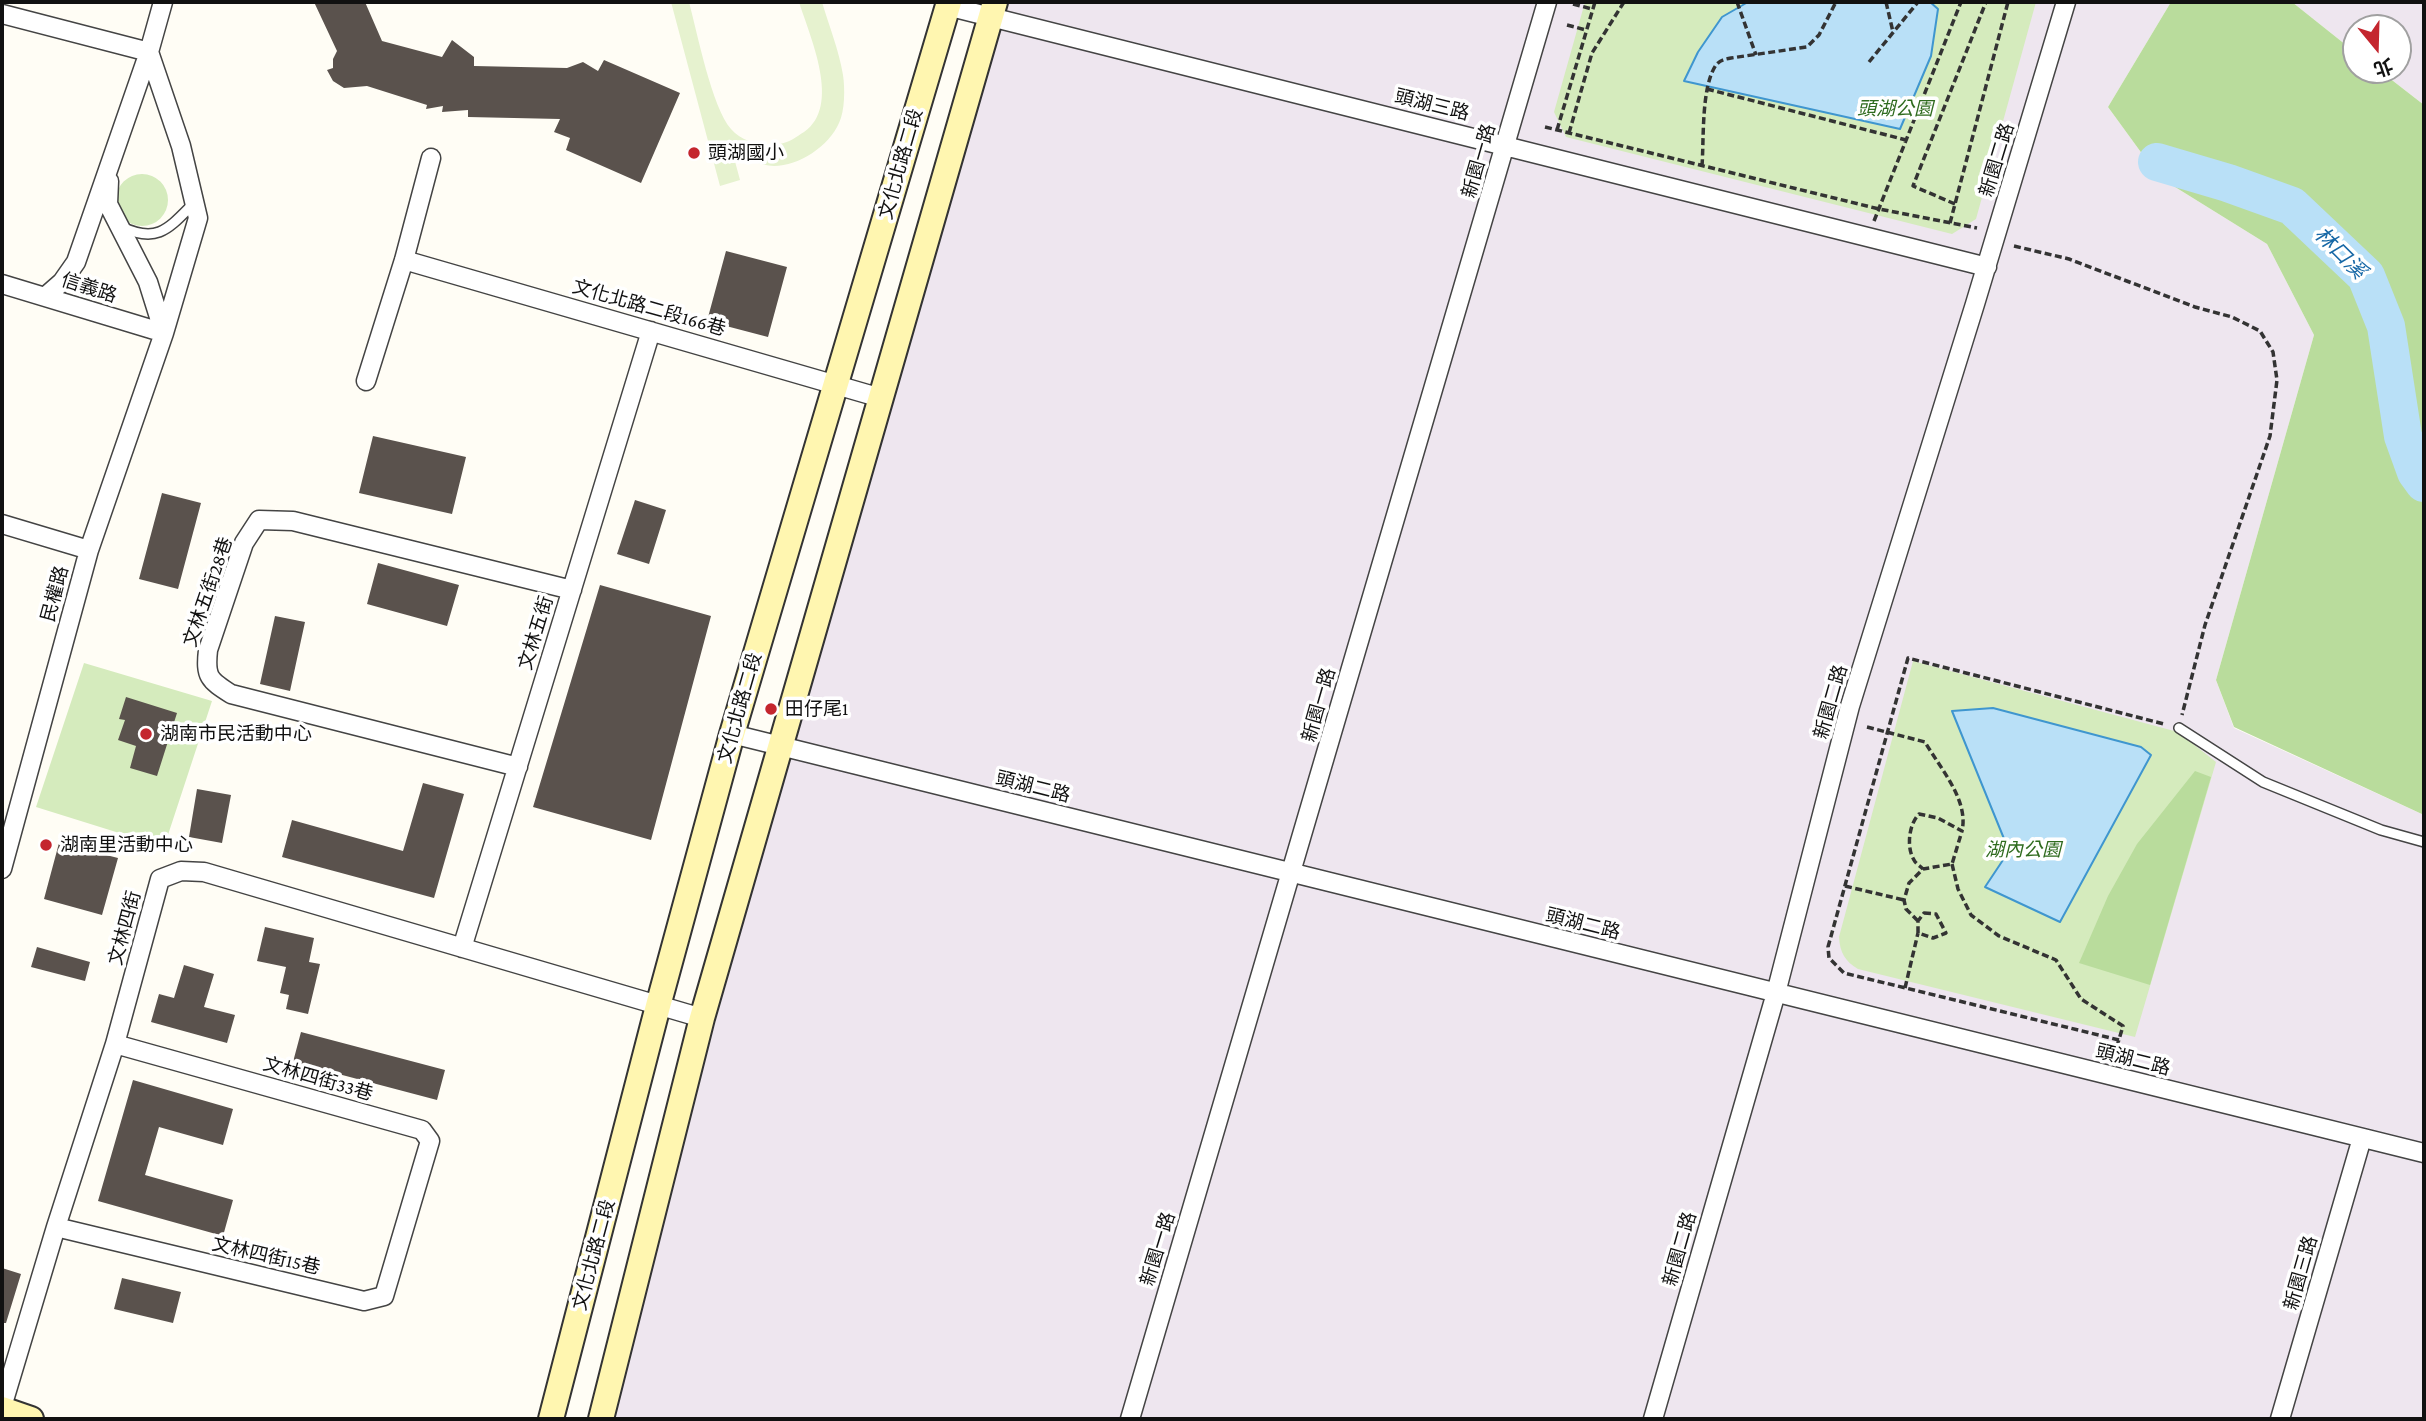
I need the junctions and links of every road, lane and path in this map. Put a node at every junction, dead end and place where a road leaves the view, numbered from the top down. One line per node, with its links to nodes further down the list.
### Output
1 (163, 2): 22 (street)
2 (1547, 2): 31 (street, 新園一路)
3 (1595, 2): 16 (path)
4 (1624, 2): 23 (path)
5 (1836, 2): 24 (path)
6 (1885, 2): 20 (path)
7 (1918, 2): 20 (path)
8 (1961, 2): 30 (path)
9 (1986, 2): 36 (path)
10 (2008, 2): 36 (path)
11 (2066, 2): 44 (street, 新園二路)
12 (948, 4): 15 (street, 頭湖三路); 50 (street, 文化北路二段)
13 (1573, 4): 16 (path)
14 (1738, 4): 24 (path)
15 (993, 9): 31 (street, 頭湖三路); 51 (street)
16 (1592, 9): 19 (path)
17 (2, 14): 22 (street)
18 (1567, 25): 19 (path)
19 (1587, 30): 21 (path)
20 (1893, 32): 25 (path)
21 (1581, 50): 23 (path); 28 (path)
22 (149, 52): 33 (street); 35 (street, 民權路)
23 (1592, 53): 29 (path)
24 (1756, 55): 26 (path)
25 (1869, 62)
26 (1707, 89): 30 (path); 34 (path)
27 (1545, 127): 28 (path)
28 (1557, 130): 29 (path)
29 (1569, 134): 34 (path)
30 (1906, 140): 37 (path)
31 (1506, 145): 44 (street, 頭湖三路); 66 (street, 新園一路)
32 (431, 158): 43 (street)
33 (110, 162): 40 (street); 46 (street)
34 (1702, 166): 37 (path)
35 (194, 203): 40 (lane); 48 (street, 民權路)
36 (1955, 204): 39 (path)
37 (1879, 209): 38 (path); 39 (path)
38 (1874, 221)
39 (1950, 223): 41 (path)
40 (120, 226): 48 (street)
41 (1979, 229)
42 (2014, 246): 56 (path)
43 (404, 260): 47 (street, 文化北路二段166巷); 49 (street)
44 (1987, 267): 73 (street, 新園二路)
45 (2, 284): 46 (street, 信義路)
46 (46, 296): 48 (street, 信義路)
47 (651, 331): 50 (street, 文化北路二段166巷); 54 (street, 文林五街)
48 (164, 333): 53 (street, 民權路)
49 (366, 381)
50 (836, 384): 51 (street, 文化北路二段166巷); 58 (street, 文化北路二段)
51 (881, 398): 59 (street)
52 (2, 524): 53 (street)
53 (89, 550): 64 (street, 民權路)
54 (572, 590): 60 (street, 文林五街); 60 (street, 文林五街28巷)
55 (1867, 727): 57 (path)
56 (2179, 728): 57 (path); 62 (lane)
57 (1889, 733): 61 (path); 67 (path)
58 (732, 734): 59 (street, 頭湖二路); 74 (street, 文化北路二段)
59 (780, 746): 66 (street, 頭湖二路); 75 (street)
60 (517, 767): 71 (street, 文林五街)
61 (1962, 831): 63 (path); 65 (path)
62 (2424, 842)
63 (1952, 864): 65 (path); 76 (path)
64 (2, 869)
65 (1923, 869): 68 (path)
66 (1292, 874): 73 (street, 頭湖二路); 87 (street, 新園一路)
67 (1845, 886): 68 (path); 72 (path)
68 (1904, 900): 69 (path)
69 (1919, 921): 70 (path); 70 (path)
70 (1918, 933): 72 (path)
71 (462, 948): 74 (street, 文林四街); 77 (street, 文林四街)
72 (1905, 988): 76 (path)
73 (1776, 993): 79 (street, 頭湖二路); 88 (street, 新園二路)
74 (658, 1006): 75 (street, 文林四街); 85 (street, 文化北路二段)
75 (702, 1018): 86 (street)
76 (2119, 1040): 78 (path)
77 (115, 1044): 81 (street, 文林四街33巷); 82 (street, 文林四街)
78 (2114, 1056)
79 (2362, 1138): 80 (street, 頭湖二路); 89 (street, 新園三路)
80 (2424, 1153)
81 (408, 1215): 82 (street, 文林四街15巷)
82 (56, 1227): 83 (street, 文林四街)
83 (2, 1408): 84 (street)
84 (31, 1419)
85 (551, 1419)
86 (601, 1419)
87 (1130, 1419)
88 (1653, 1419)
89 (2280, 1419)

